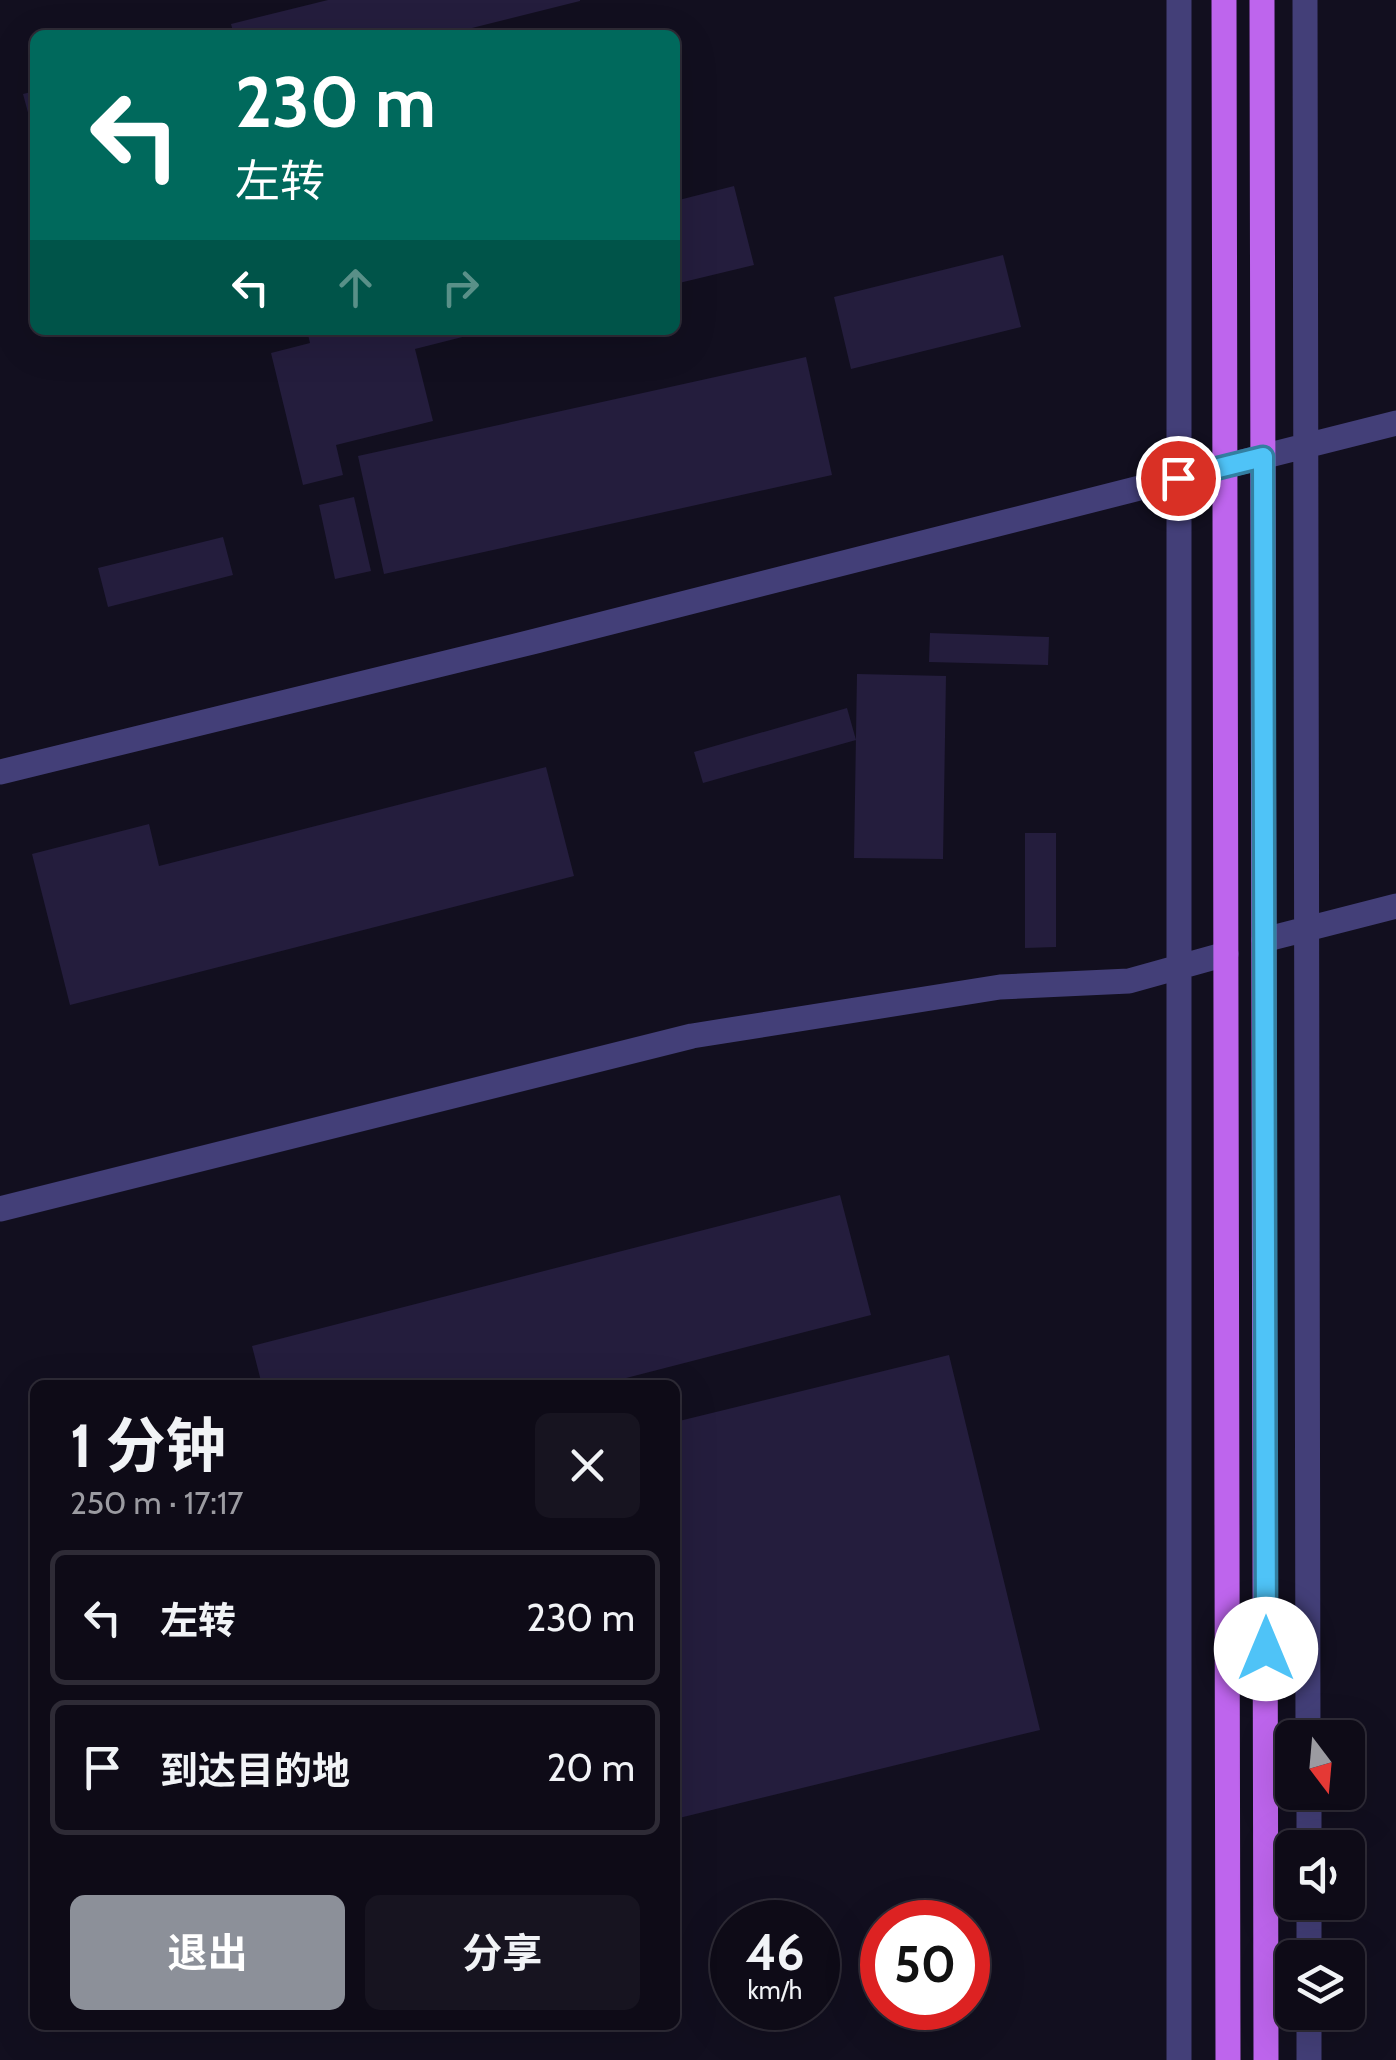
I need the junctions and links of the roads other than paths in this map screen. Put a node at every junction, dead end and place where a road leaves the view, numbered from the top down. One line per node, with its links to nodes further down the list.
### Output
1 (1179, 0): 9 (street)
2 (1224, 0): 8 (main road)
3 (1262, 0): 7 (main road)
4 (1305, 0): 6 (street)
5 (1396, 423): 6 (street)
6 (1306, 446): 7 (street); 12 (street)
7 (1263, 457): 8 (street); 13 (main road)
8 (1225, 467): 9 (street); 14 (main road)
9 (1178, 478): 10 (street); 15 (street)
10 (0, 772)
11 (1396, 906): 12 (street)
12 (1307, 929): 13 (street); 17 (street)
13 (1264, 940): 21 (main road)
14 (1226, 954): 15 (street); 20 (main road)
15 (1178, 968): 16 (street); 19 (street)
16 (0, 1208)
17 (1308, 1720)
18 (1309, 2030): 22 (street)
19 (1179, 2060)
20 (1228, 2060)
21 (1266, 2060)
22 (1309, 2060)

